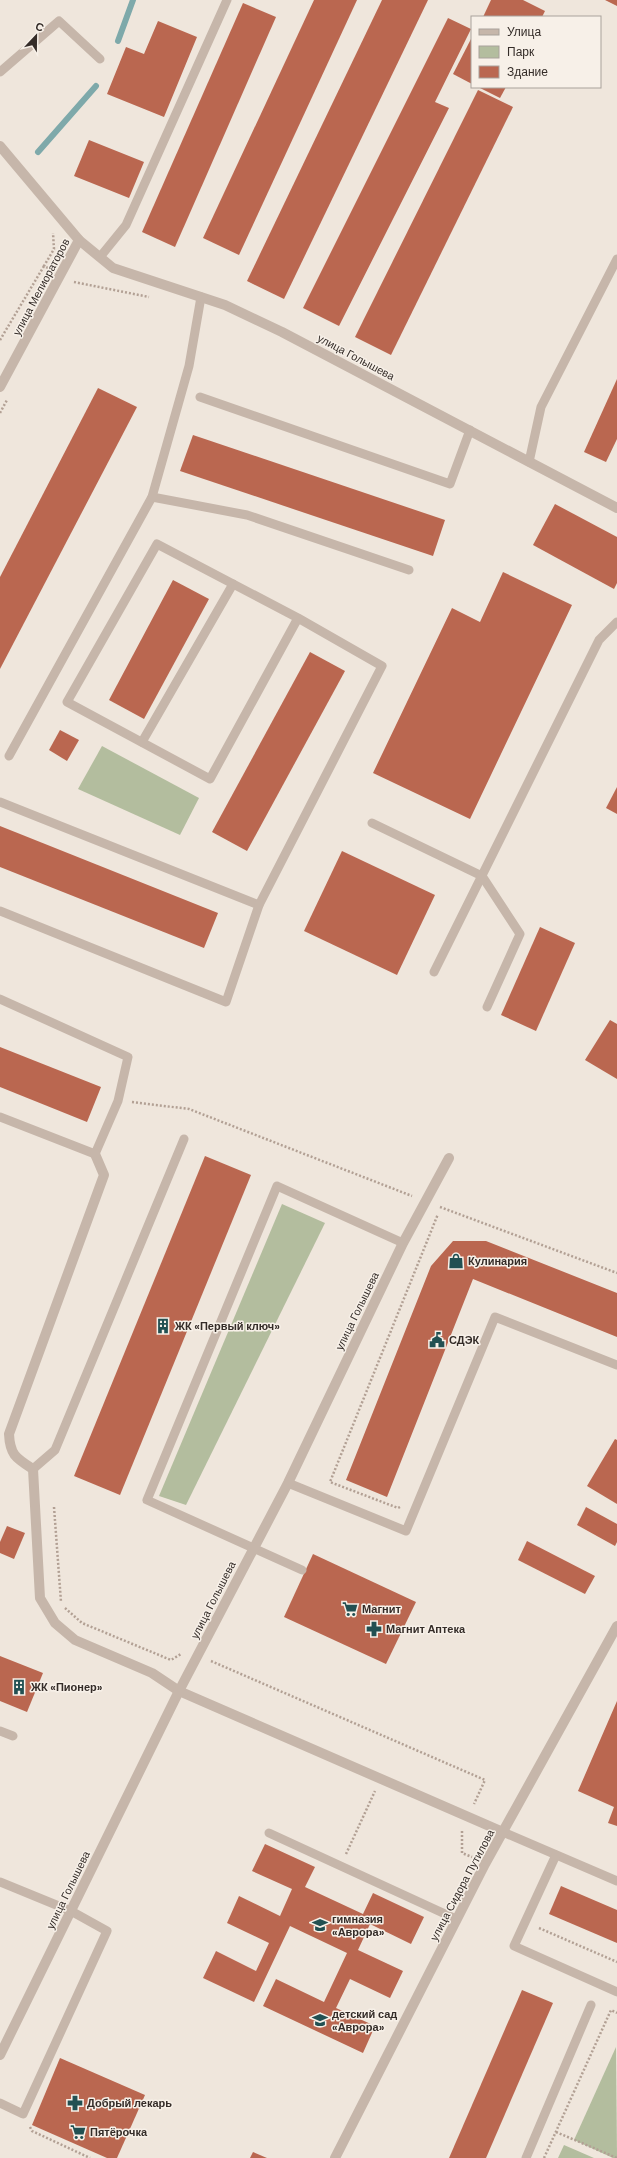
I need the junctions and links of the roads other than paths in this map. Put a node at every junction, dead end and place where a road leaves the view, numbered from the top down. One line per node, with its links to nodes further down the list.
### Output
1 (227, 0): 6 (lane)
2 (100, 59): 3 (lane)
3 (0, 72)
4 (0, 146): 5 (street, улица Голышева)
5 (79, 240): 6 (street, улица Голышева); 9 (street, улица Мелиораторов)
6 (100, 257): 8 (street, улица Голышева)
7 (617, 259): 12 (lane)
8 (201, 297): 11 (street, улица Голышева); 13 (lane)
9 (0, 387)
10 (200, 397): 11 (lane)
11 (470, 430): 12 (street, улица Голышева)
12 (529, 462): 14 (street, улица Голышева)
13 (152, 497): 15 (lane); 20 (lane)
14 (617, 508)
15 (409, 570)
16 (233, 584): 17 (lane); 19 (lane); 19 (lane)
17 (298, 618): 19 (lane); 24 (lane)
18 (617, 622): 23 (lane)
19 (142, 742)
20 (9, 756)
21 (0, 802): 24 (lane)
22 (372, 822): 23 (lane)
23 (482, 876): 26 (lane); 28 (lane)
24 (259, 905): 25 (lane)
25 (0, 911)
26 (434, 972)
27 (0, 999): 31 (lane)
28 (486, 1007)
29 (0, 1117): 31 (lane)
30 (184, 1139): 35 (lane)
31 (94, 1154): 35 (street)
32 (449, 1158): 33 (street, улица Голышева)
33 (403, 1243): 36 (street, улица Голышева); 37 (lane)
34 (617, 1365): 36 (lane)
35 (33, 1469): 40 (street)
36 (288, 1483): 37 (street, улица Голышева)
37 (254, 1548): 38 (lane); 40 (street, улица Голышева)
38 (302, 1570)
39 (617, 1626): 43 (street, улица Сидора Путилова)
40 (179, 1691): 43 (street); 48 (street, улица Голышева)
41 (0, 1731): 42 (lane)
42 (14, 1736)
43 (503, 1832): 45 (lane); 49 (street, улица Сидора Путилова)
44 (269, 1833): 49 (lane)
45 (556, 1855): 46 (lane); 50 (lane)
46 (617, 1881)
47 (0, 1882): 48 (lane)
48 (71, 1911): 52 (street, улица Голышева); 53 (lane)
49 (456, 1919): 54 (street, улица Сидора Путилова)
50 (617, 1992)
51 (591, 2005): 55 (lane)
52 (0, 2055)
53 (0, 2103)
54 (335, 2158)
55 (526, 2158)

